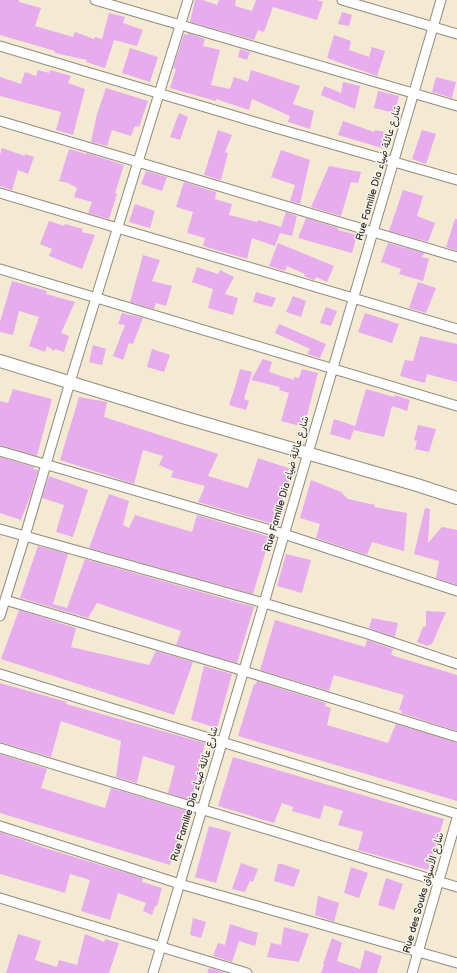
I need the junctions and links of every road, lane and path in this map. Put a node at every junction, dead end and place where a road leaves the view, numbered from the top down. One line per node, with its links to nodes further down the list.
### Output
1 (95, 0): 5 (street)
2 (188, 0): 5 (street)
3 (342, 0): 6 (street)
4 (441, 0): 6 (street, Rue Famille Dia شارع عائلة ضياء)
5 (180, 25): 9 (street); 10 (street)
6 (433, 27): 7 (street); 9 (street, Rue Famille Dia شارع عائلة ضياء)
7 (457, 34)
8 (0, 46): 10 (street)
9 (414, 93): 11 (street); 13 (street, Rue Famille Dia شارع عائلة ضياء)
10 (159, 94): 13 (street); 14 (street)
11 (457, 106)
12 (0, 121): 14 (street)
13 (394, 161): 15 (street); 18 (street, Rue Famille Dia شارع عائلة ضياء)
14 (138, 163): 17 (street); 18 (street)
15 (457, 180)
16 (0, 194): 17 (street)
17 (117, 229): 21 (street); 22 (street)
18 (373, 232): 19 (street); 22 (street, Rue Famille Dia شارع عائلة ضياء)
19 (457, 257)
20 (0, 269): 21 (street)
21 (96, 298): 25 (street); 26 (street)
22 (353, 298): 23 (street); 25 (street, Rue Famille Dia شارع عائلة ضياء)
23 (457, 329)
24 (0, 361): 26 (street)
25 (333, 368): 27 (street); 29 (street, Rue Famille Dia شارع عائلة ضياء)
26 (70, 382): 29 (street); 30 (street)
27 (457, 406)
28 (0, 451): 30 (street)
29 (308, 453): 31 (street); 33 (street, Rue Famille Dia شارع عائلة ضياء)
30 (46, 465): 33 (street); 34 (street)
31 (457, 498)
32 (0, 529): 34 (street)
33 (284, 534): 35 (street); 37 (street, Rue Famille Dia شارع عائلة ضياء)
34 (26, 536): 36 (street); 37 (street)
35 (457, 591)
36 (5, 600): 38 (street); 40 (street)
37 (264, 603): 39 (street); 40 (street, Rue Famille Dia شارع عائلة ضياء)
38 (0, 616)
39 (457, 664)
40 (244, 671): 42 (street); 43 (street, Rue Famille Dia شارع عائلة ضياء)
41 (0, 674): 43 (street)
42 (457, 737)
43 (222, 742): 45 (street, Rue Famille Dia شارع عائلة ضياء); 46 (street)
44 (0, 748): 45 (street)
45 (202, 809): 49 (street); 50 (street, Rue Famille Dia شارع عائلة ضياء)
46 (457, 814)
47 (457, 818): 49 (street, Rue des Souks شارع الأسواق)
48 (0, 826): 50 (street)
49 (439, 881): 51 (street); 54 (street, Rue des Souks شارع الأسواق)
50 (180, 884): 53 (street, Rue Famille Dia شارع عائلة ضياء); 54 (street)
51 (457, 886)
52 (0, 898): 53 (street)
53 (161, 946): 56 (street, Rue Famille Dia شارع عائلة ضياء); 57 (street)
54 (419, 951): 55 (street); 58 (street, Rue des Souks شارع الأسواق)
55 (457, 963)
56 (153, 973)
57 (247, 973)
58 (412, 973)

